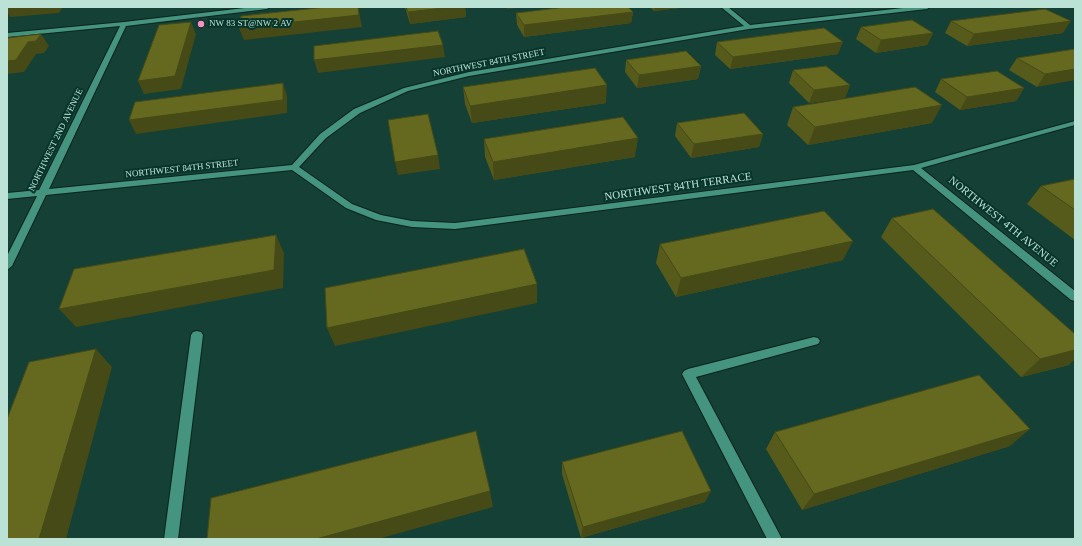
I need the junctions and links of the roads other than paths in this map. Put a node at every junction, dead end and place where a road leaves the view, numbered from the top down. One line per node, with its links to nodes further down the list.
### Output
1 (267, 7): 4 (street)
2 (724, 7): 5 (street)
3 (927, 7): 5 (street, NORTHWEST 84TH STREET)
4 (124, 24): 6 (street); 10 (street, NORTHWEST 2ND AVENUE)
5 (749, 27): 8 (street, NORTHWEST 84TH STREET)
6 (7, 34)
7 (1075, 123): 9 (street, NORTHWEST 84TH TERRACE)
8 (294, 167): 9 (street, NORTHWEST 84TH TERRACE); 10 (street, NORTHWEST 84TH STREET)
9 (916, 167): 13 (street, NORTHWEST 4TH AVENUE)
10 (42, 192): 11 (street, NORTHWEST 84TH STREET); 12 (street, NORTHWEST 2ND AVENUE)
11 (7, 196)
12 (7, 266)
13 (1075, 297)
14 (197, 335): 16 (street)
15 (814, 341): 17 (street)
16 (171, 539)
17 (775, 539)

